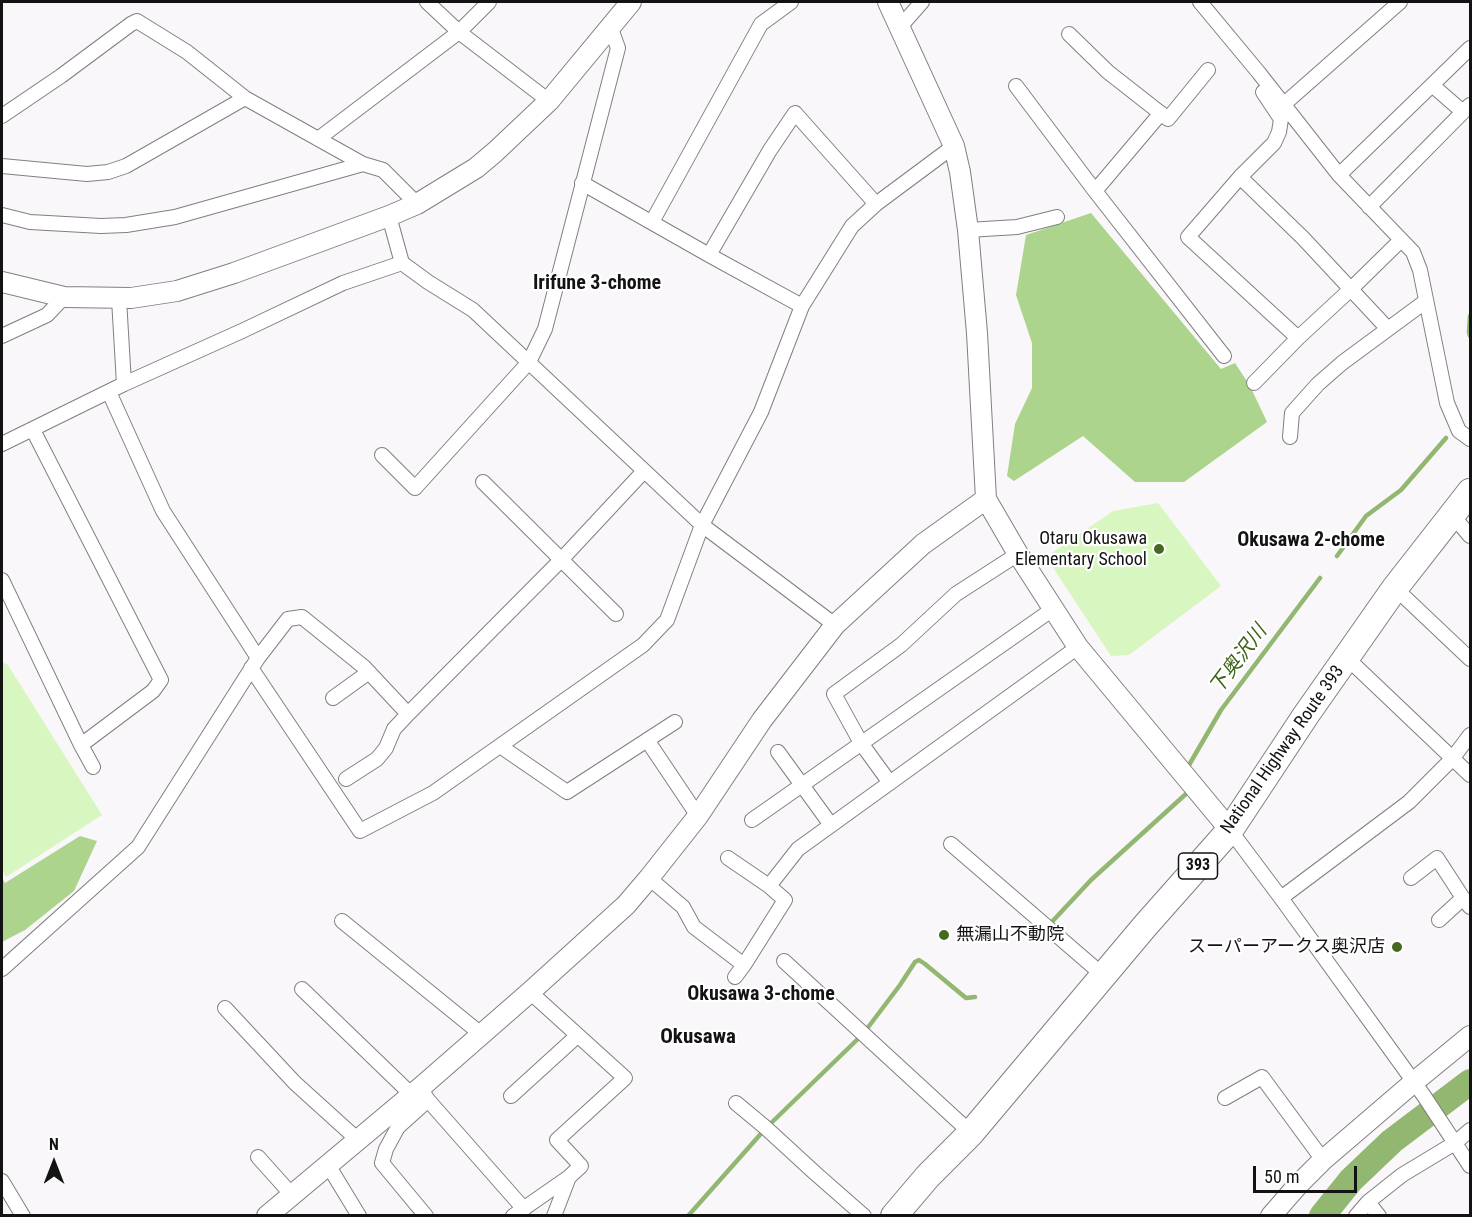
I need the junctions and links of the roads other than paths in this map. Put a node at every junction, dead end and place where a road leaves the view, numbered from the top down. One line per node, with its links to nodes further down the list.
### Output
1 (427, 2): 11 (street)
2 (489, 2): 11 (street)
3 (631, 2): 9 (street)
4 (791, 2): 38 (street)
5 (888, 2): 10 (street)
6 (922, 2): 10 (street)
7 (1200, 2): 15 (street)
8 (1395, 3): 20 (street)
9 (610, 26): 19 (street); 30 (street)
10 (900, 27): 25 (street)
11 (459, 32): 19 (street); 24 (street)
12 (1069, 34): 22 (street)
13 (1470, 48): 16 (street)
14 (1208, 70): 22 (street)
15 (1259, 73): 20 (street); 29 (street)
16 (1432, 85): 21 (street); 28 (street)
17 (1016, 86): 31 (street)
18 (245, 98): 23 (street); 24 (street); 27 (street)
19 (549, 101): 32 (street)
20 (1283, 105): 28 (street)
21 (1467, 108): 34 (street)
22 (1161, 113): 31 (street)
23 (2, 116)
24 (318, 139): 26 (street)
25 (954, 146): 33 (street); 39 (street)
26 (363, 164): 32 (street); 35 (street)
27 (2, 166)
28 (1339, 175): 34 (street)
29 (1240, 177): 44 (street); 51 (street)
30 (582, 183): 38 (street); 53 (street)
31 (1095, 191): 52 (street)
32 (417, 204): 36 (street)
33 (876, 204): 41 (street); 48 (street)
34 (1369, 207): 40 (street)
35 (2, 215)
36 (389, 216): 42 (street); 46 (street)
37 (1057, 217): 39 (street)
38 (652, 222): 41 (street)
39 (968, 230): 65 (street)
40 (1401, 240): 44 (street); 47 (street)
41 (709, 255): 48 (street)
42 (402, 263): 53 (street); 55 (street)
43 (2, 282): 45 (street)
44 (1351, 289): 49 (street); 51 (street)
45 (64, 297): 46 (street); 50 (street)
46 (118, 299): 55 (street)
47 (1426, 301): 49 (street); 59 (street)
48 (802, 306): 67 (street)
49 (1388, 329): 58 (street)
50 (2, 336)
51 (1298, 338): 54 (street)
52 (1224, 356)
53 (529, 362): 61 (street); 62 (street)
54 (1254, 383)
55 (124, 384): 56 (street)
56 (110, 392): 57 (street); 79 (street)
57 (33, 430): 60 (street); 87 (street)
58 (1290, 437)
59 (1470, 439)
60 (2, 444)
61 (382, 455)
62 (644, 471): 67 (street); 70 (street)
63 (483, 482): 70 (street)
64 (1470, 492): 66 (highway, National Highway Route 393 / 393)
65 (986, 499): 69 (street); 75 (street)
66 (1452, 516): 68 (street); 72 (highway, National Highway Route 393 / 393)
67 (702, 525): 75 (street); 88 (street)
68 (1470, 536)
69 (1018, 554): 73 (street); 86 (street)
70 (561, 561): 74 (street); 82 (street)
71 (2, 580): 87 (street)
72 (1395, 588): 77 (highway, National Highway Route 393 / 393); 78 (street)
73 (1053, 609): 76 (street); 86 (street)
74 (616, 615)
75 (836, 625): 96 (street)
76 (1078, 648): 94 (street); 99 (street)
77 (1347, 658): 90 (street); 99 (highway, National Highway Route 393 / 393)
78 (1470, 659)
79 (254, 663): 80 (street); 88 (street); 111 (street)
80 (369, 672): 81 (street); 82 (street)
81 (333, 698)
82 (408, 714): 93 (street)
83 (675, 722): 85 (street)
84 (1470, 735): 90 (street)
85 (647, 740): 88 (street); 96 (street)
86 (861, 743): 94 (street); 95 (street)
87 (81, 745): 91 (street)
88 (500, 747)
89 (778, 752): 95 (street)
90 (1452, 759): 92 (street); 105 (street)
91 (93, 767)
92 (1470, 776)
93 (346, 779)
94 (890, 783): 98 (street)
95 (801, 785): 97 (street); 98 (street)
96 (698, 816): 102 (street)
97 (752, 820)
98 (831, 825): 104 (street)
99 (1230, 830): 105 (street); 112 (highway, National Highway Route 393 / 393)
100 (951, 844): 112 (street)
101 (728, 858): 104 (street)
102 (649, 878): 110 (street); 115 (street)
103 (1411, 878): 106 (street)
104 (769, 886): 110 (street)
105 (1281, 898): 120 (street)
106 (1467, 902): 107 (street)
107 (1439, 920)
108 (342, 921): 117 (street)
109 (784, 961): 126 (street)
110 (744, 965): 113 (street)
111 (2, 969)
112 (1104, 976): 126 (highway, National Highway Route 393 / 393)
113 (735, 977)
114 (302, 988): 121 (street)
115 (530, 992): 117 (street); 118 (street)
116 (225, 1008): 127 (street)
117 (481, 1034): 121 (street)
118 (577, 1036): 122 (street); 133 (street)
119 (1470, 1036): 120 (street)
120 (1419, 1089): 128 (street); 130 (street)
121 (420, 1094): 127 (street); 137 (street); 141 (street)
122 (511, 1096)
123 (1225, 1098): 130 (street)
124 (736, 1103): 143 (street)
125 (1470, 1130): 128 (street)
126 (970, 1132): 144 (highway, National Highway Route 393 / 393)
127 (358, 1140): 131 (street)
128 (1453, 1140): 132 (street); 136 (street)
129 (258, 1157): 135 (street)
130 (1323, 1160): 145 (street)
131 (328, 1165): 135 (street); 140 (street)
132 (1470, 1166)
133 (569, 1177): 137 (street); 142 (street)
134 (2, 1181): 138 (street)
135 (292, 1195): 139 (street)
136 (1368, 1202): 146 (street); 147 (street)
137 (518, 1212)
138 (22, 1215)
139 (267, 1215)
140 (359, 1215)
141 (426, 1215)
142 (554, 1215)
143 (864, 1215)
144 (894, 1215)
145 (1271, 1215)
146 (1356, 1215)
147 (1379, 1215)

